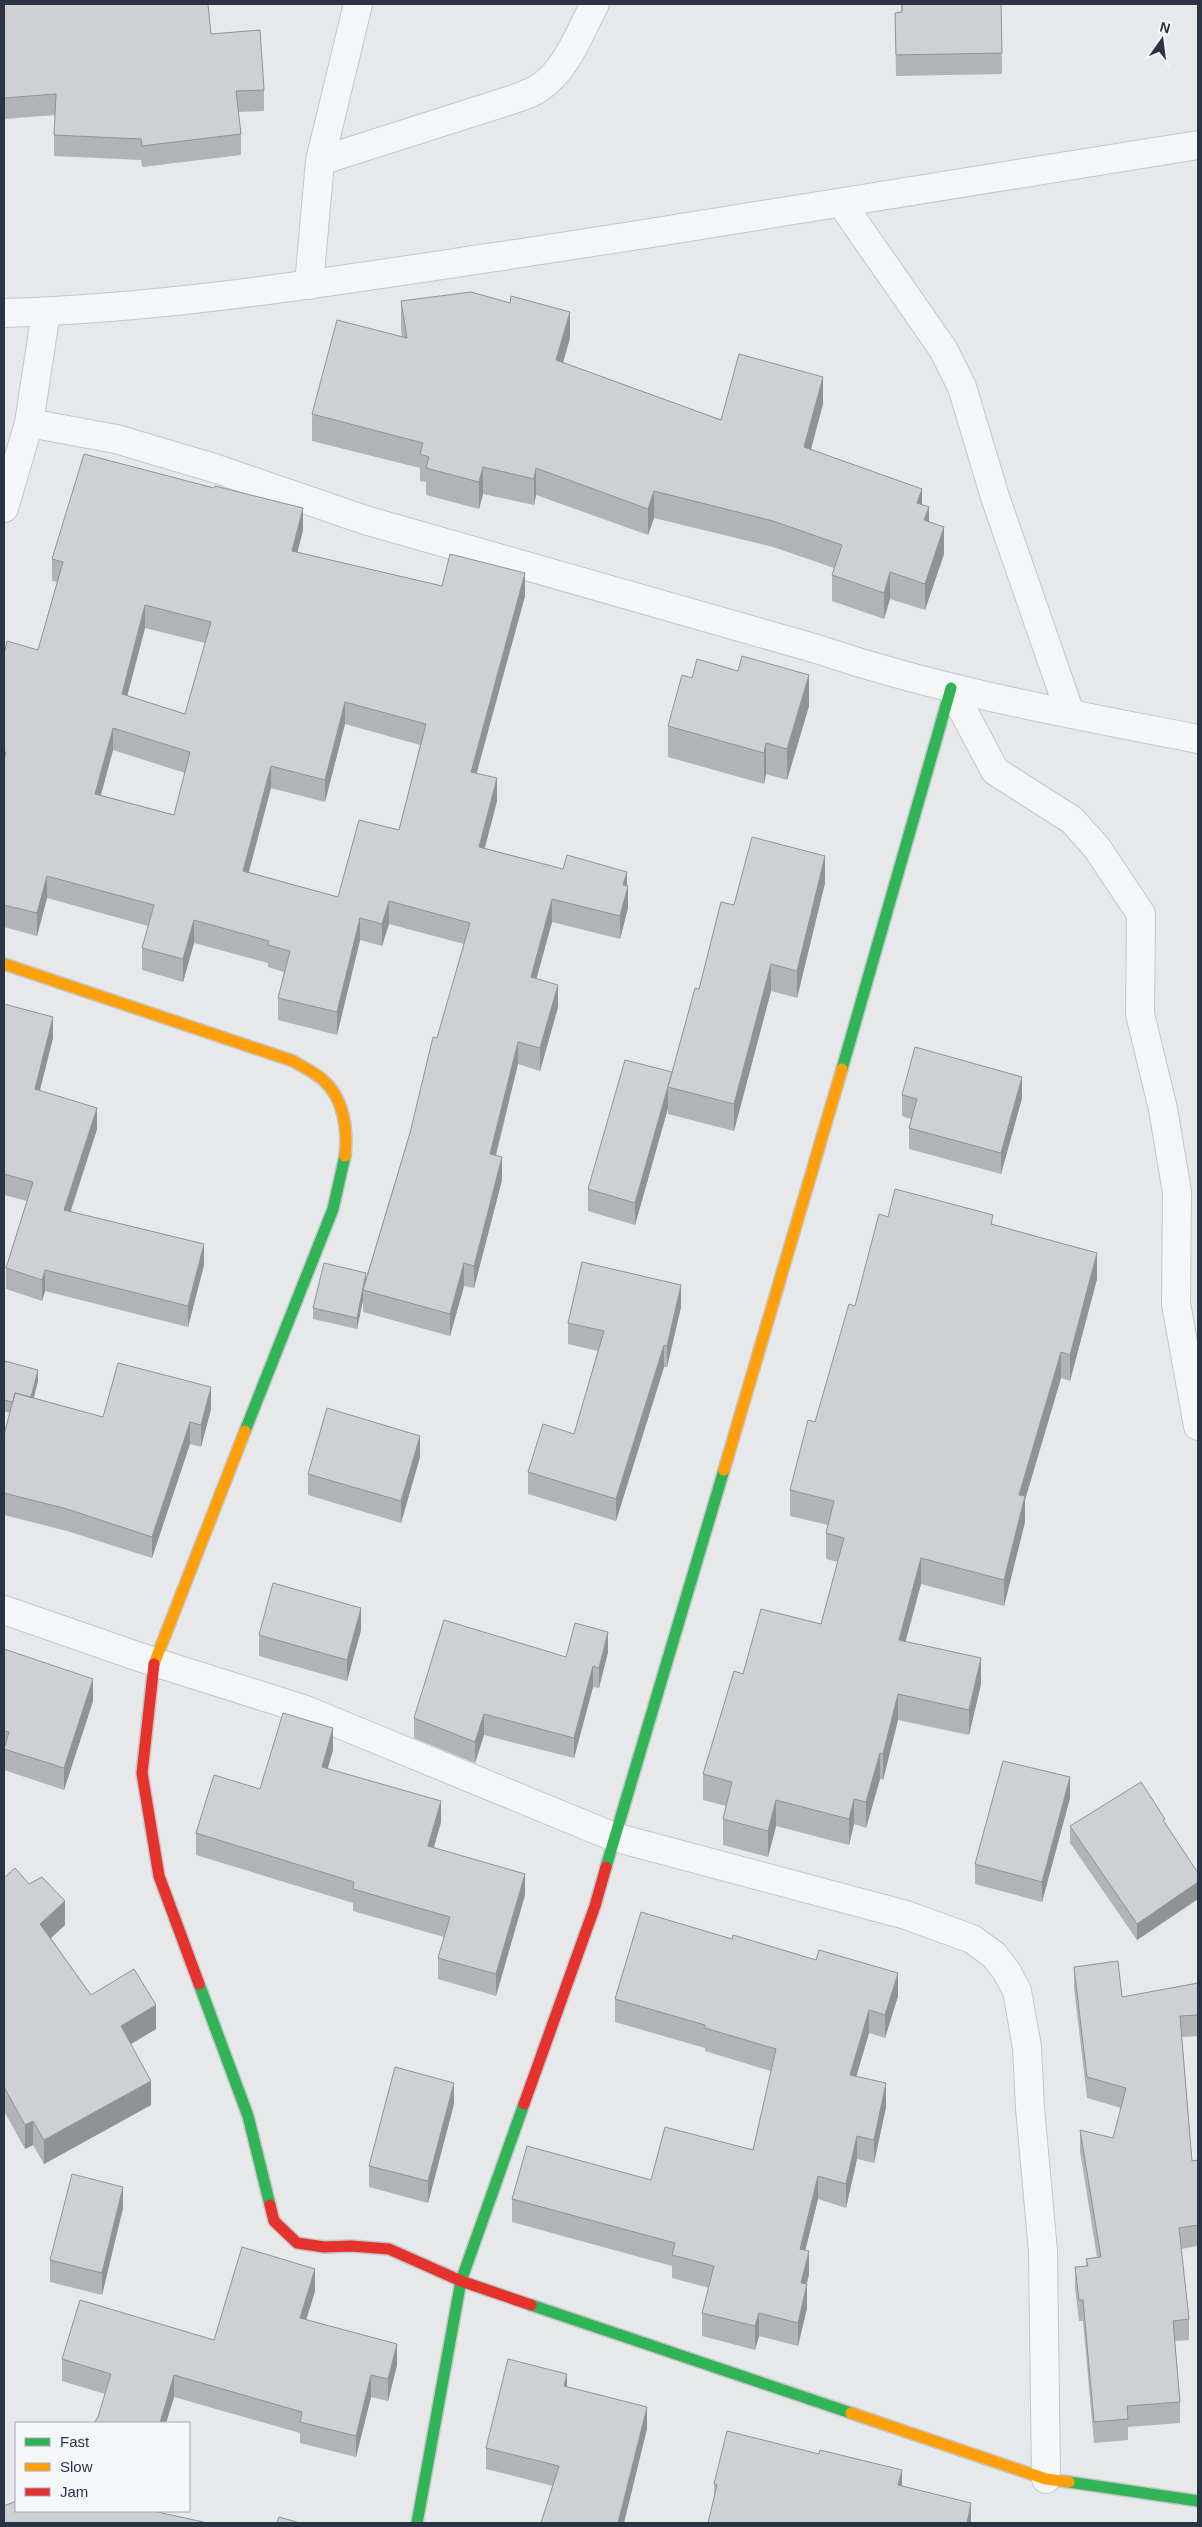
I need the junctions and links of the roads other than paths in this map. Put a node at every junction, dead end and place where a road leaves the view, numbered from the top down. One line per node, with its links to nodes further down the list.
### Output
1 (358, 4): 4 (street)
2 (595, 4): 4 (street)
3 (1198, 145): 5 (street)
4 (320, 161): 6 (street)
5 (842, 204): 6 (street); 12 (street)
6 (309, 285): 7 (street)
7 (46, 312): 8 (street); 9 (street)
8 (4, 313)
9 (29, 423): 10 (street); 11 (street)
10 (4, 508)
11 (951, 688): 12 (street); 15 (street); 19 (street)
12 (1070, 713): 13 (street)
13 (1198, 739)
14 (4, 964): 18 (street)
15 (1187, 1204): 16 (street)
16 (1198, 1426)
17 (4, 1610): 18 (street)
18 (154, 1662): 19 (street); 20 (street)
19 (614, 1837): 20 (street); 21 (street)
20 (461, 2281): 21 (street); 23 (street)
21 (1046, 2479): 22 (street)
22 (1198, 2502)
23 (417, 2523)

